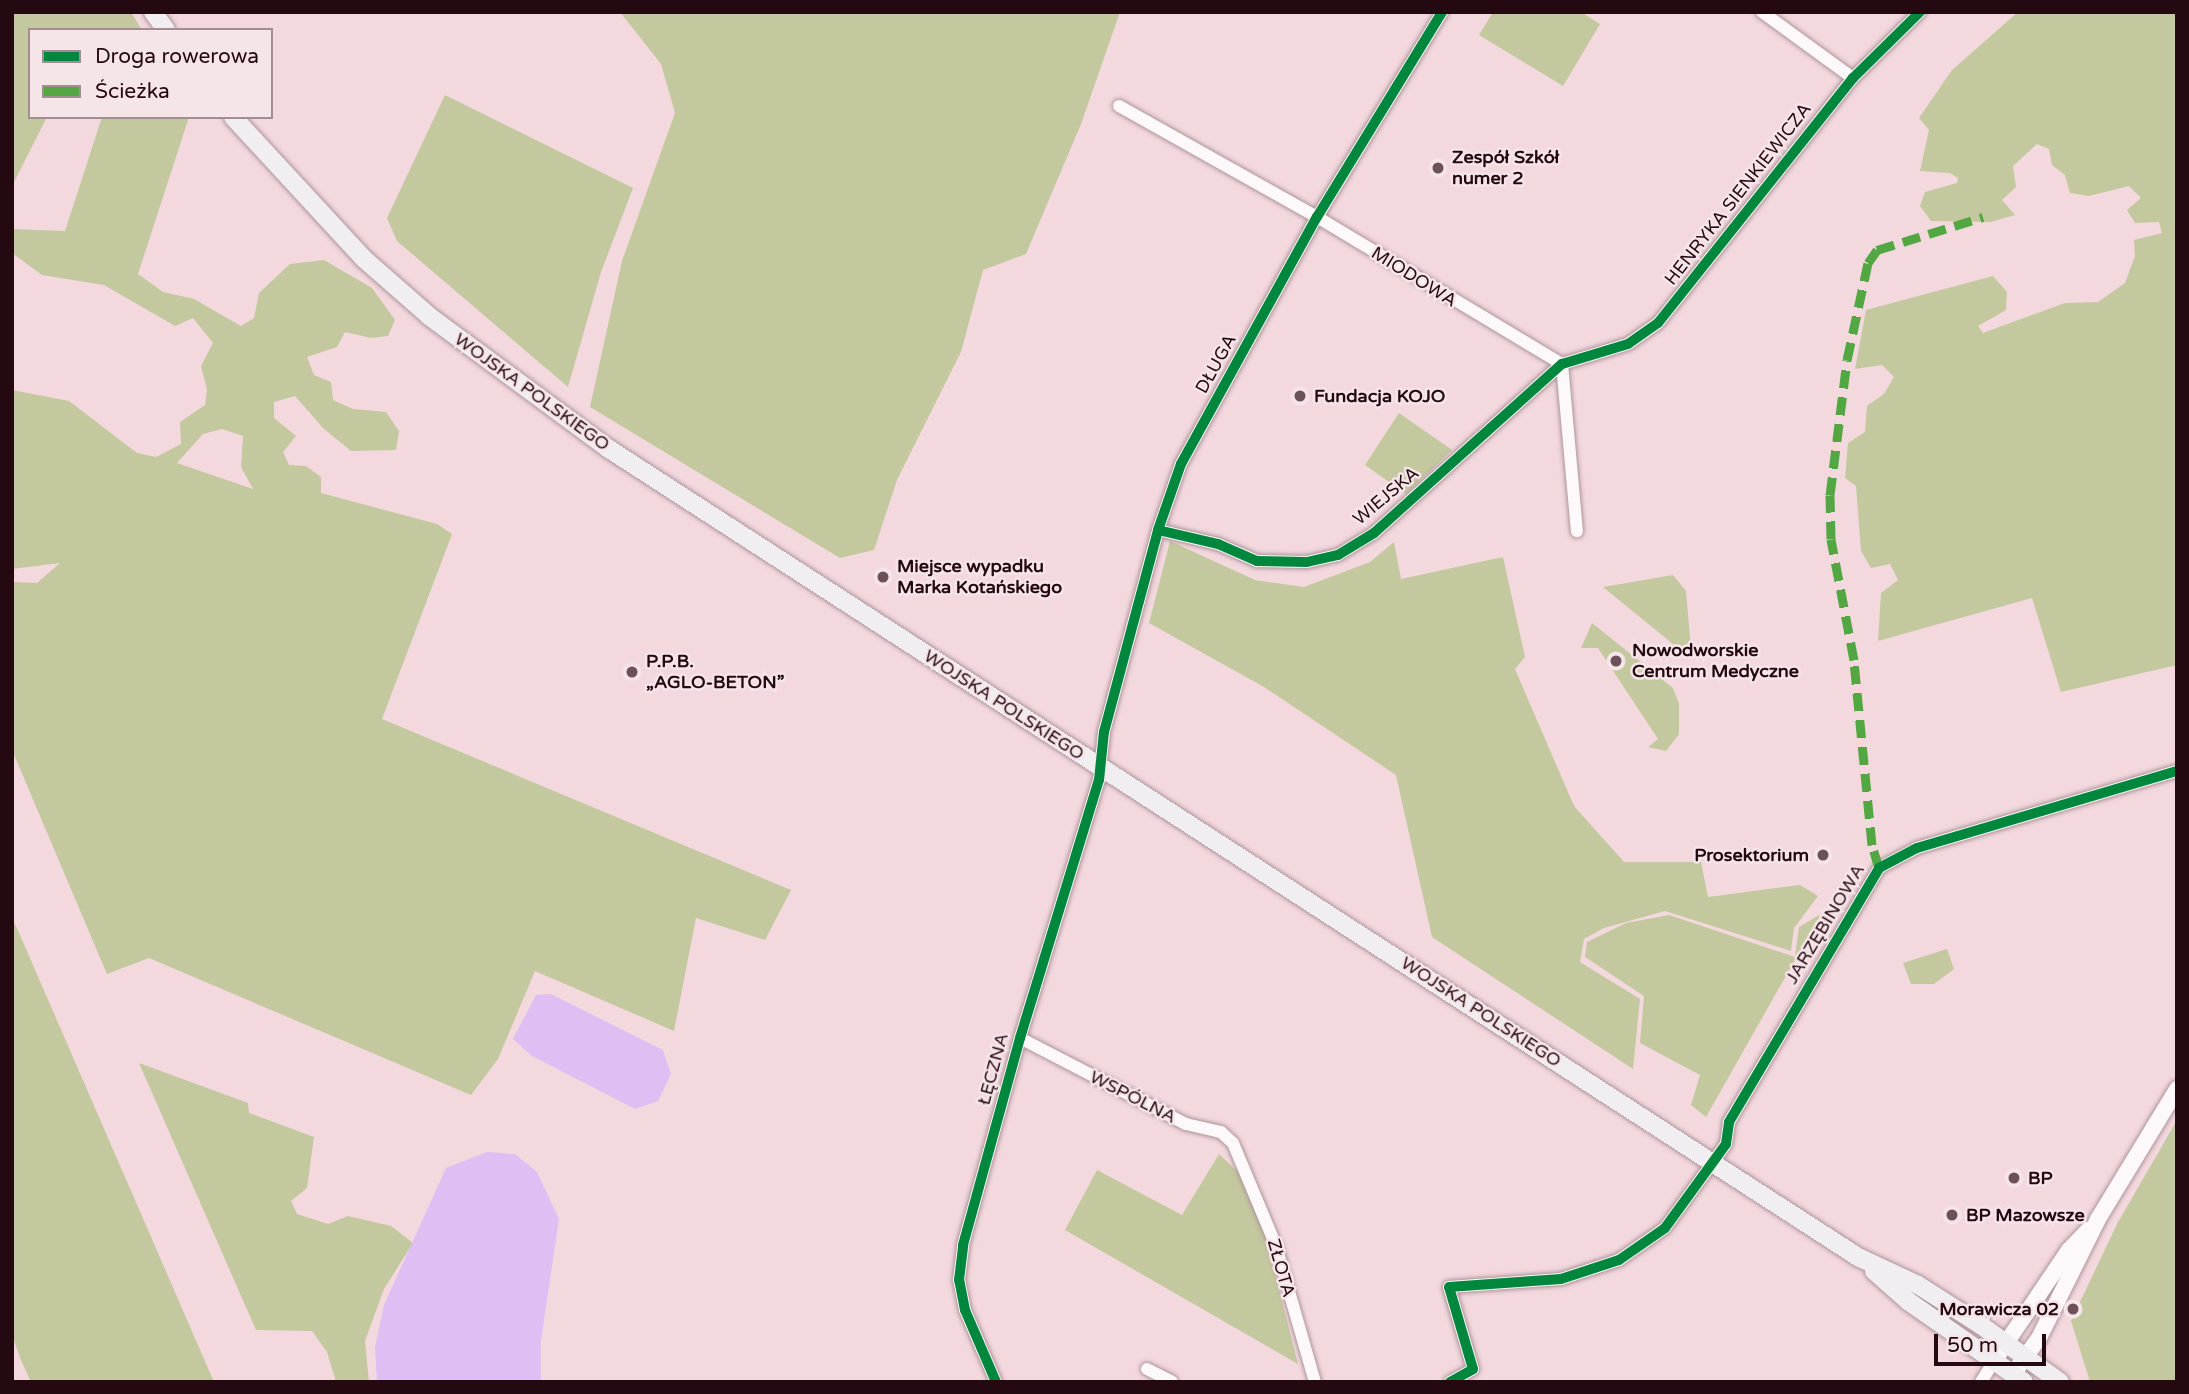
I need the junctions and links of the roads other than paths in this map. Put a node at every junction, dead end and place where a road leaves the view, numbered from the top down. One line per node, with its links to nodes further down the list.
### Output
1 (153, 12): 5 (main road)
2 (1442, 12): 9 (street, DŁUGA)
3 (1762, 12): 6 (street)
4 (1920, 12): 6 (street, HENRYKA SIENKIEWICZA)
5 (165, 28)
6 (1853, 78): 10 (street, HENRYKA SIENKIEWICZA)
7 (1119, 106): 9 (street, MIODOWA)
8 (235, 119): 13 (main road, WOJSKA POLSKIEGO)
9 (1317, 217): 10 (street, MIODOWA); 11 (street, DŁUGA)
10 (1562, 364): 11 (street, WIEJSKA); 12 (street)
11 (1158, 530): 13 (street, DŁUGA)
12 (1577, 531)
13 (1099, 766): 15 (street, ŁĘCZNA); 18 (main road, WOJSKA POLSKIEGO)
14 (2177, 771): 18 (street, JARZĘBINOWA)
15 (1020, 1038): 17 (street, WSPÓLNA); 26 (street, ŁĘCZNA)
16 (2177, 1089): 19 (street)
17 (1240, 1157): 28 (street, ZŁOTA)
18 (1715, 1163): 20 (main road, WOJSKA POLSKIEGO); 29 (street, JARZĘBINOWA)
19 (2098, 1219): 21 (street); 22 (street)
20 (1858, 1257): 21 (main road, WOJSKA POLSKIEGO); 23 (main road, WOJSKA POLSKIEGO)
21 (2005, 1342): 22 (main road, WOJSKA POLSKIEGO); 23 (street)
22 (2025, 1357): 25 (street); 31 (main road, WOJSKA POLSKIEGO)
23 (1994, 1361): 25 (main road, WOJSKA POLSKIEGO); 30 (street)
24 (1147, 1369): 27 (street)
25 (2014, 1379)
26 (996, 1382)
27 (1172, 1382)
28 (1315, 1382)
29 (1450, 1382)
30 (1981, 1382)
31 (2060, 1382)

